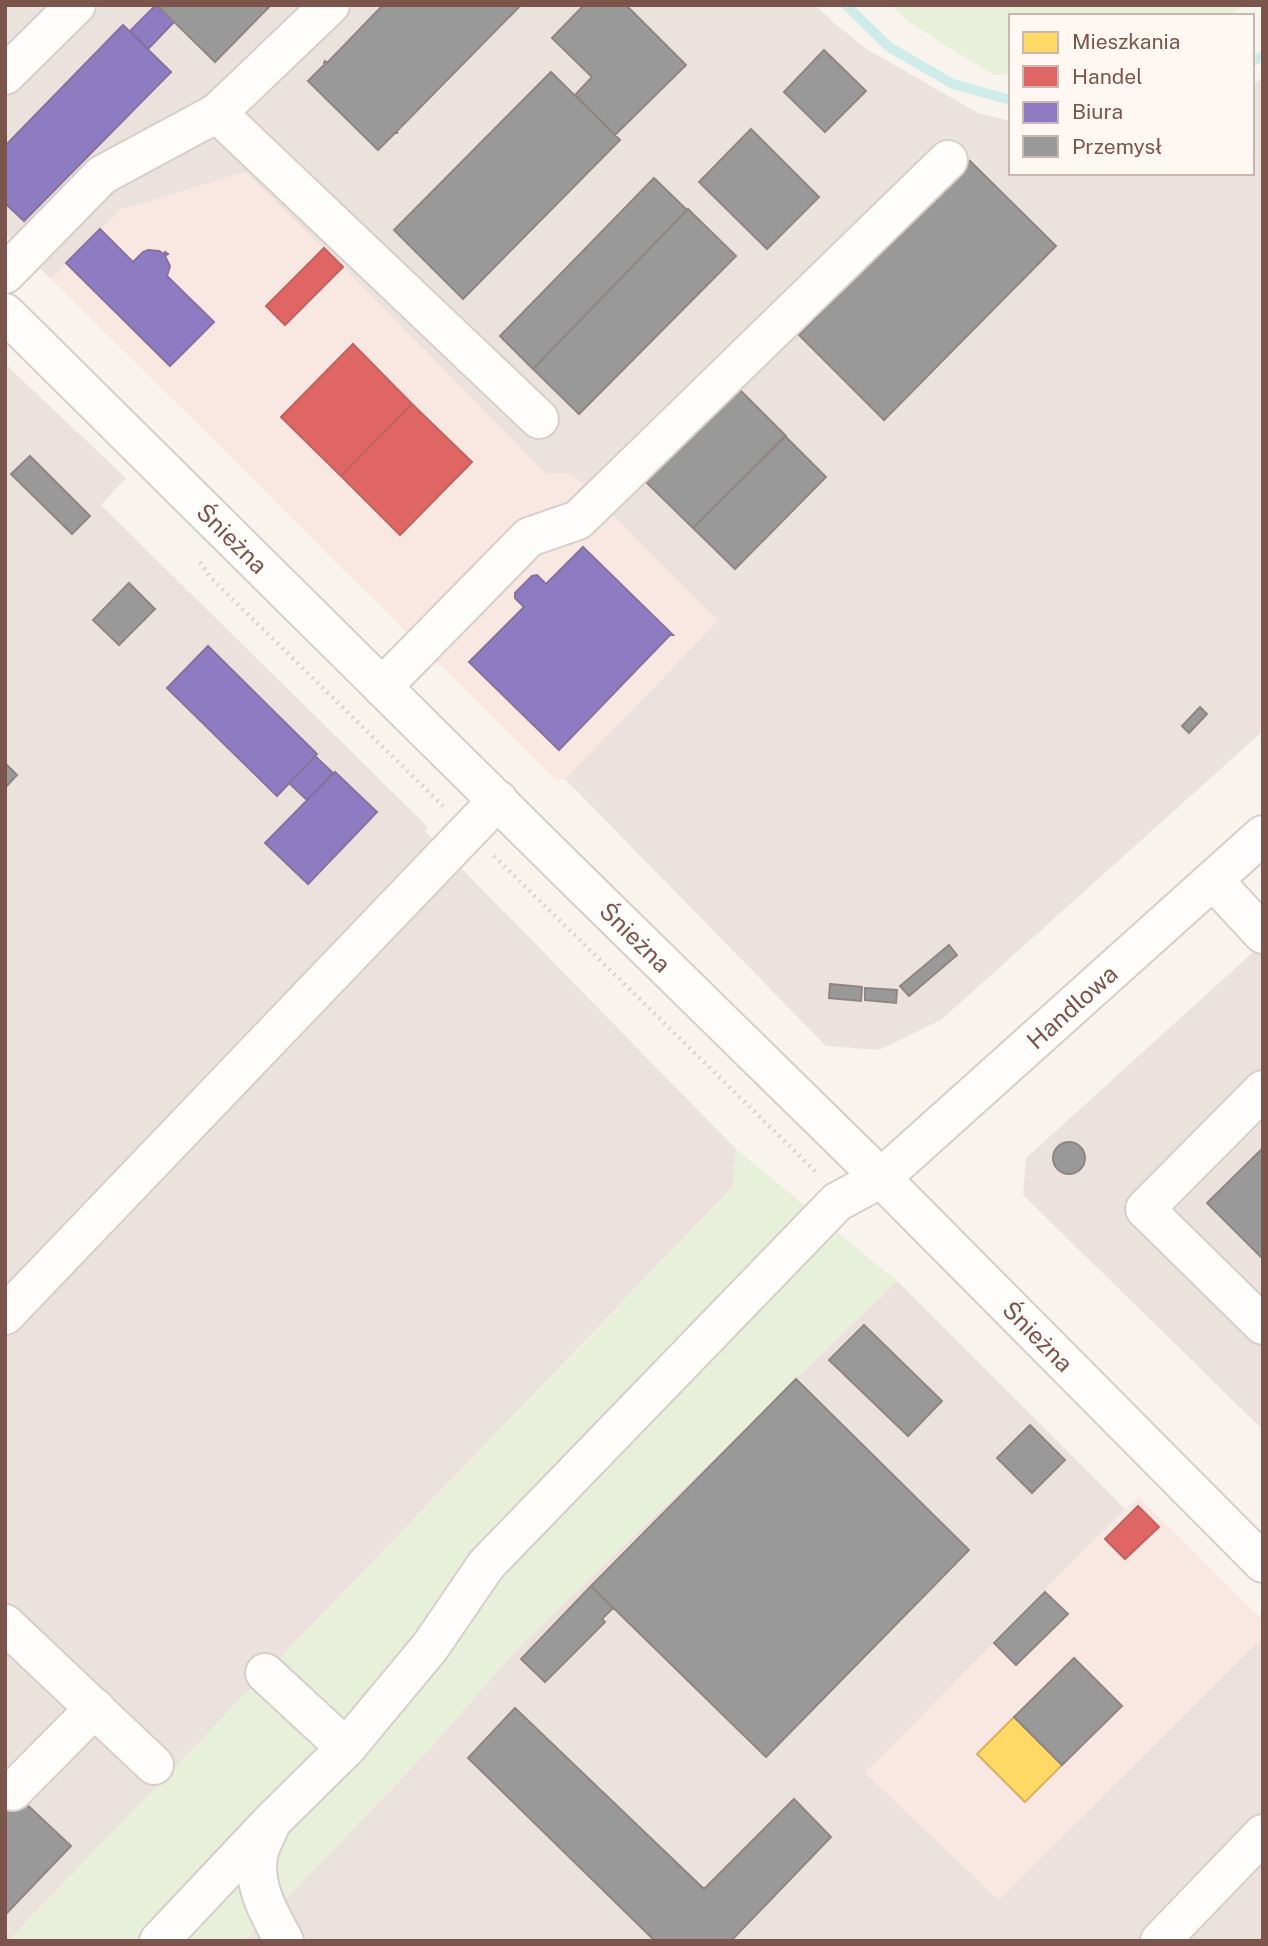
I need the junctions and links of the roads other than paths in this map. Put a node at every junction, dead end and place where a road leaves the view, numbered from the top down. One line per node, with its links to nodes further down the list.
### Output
1 (76, 5): 3 (street)
2 (330, 5): 4 (street)
3 (5, 75)
4 (217, 113): 6 (street); 8 (street)
5 (948, 160): 9 (street)
6 (5, 274)
7 (5, 313): 9 (street, Śnieżna)
8 (539, 419)
9 (382, 687): 10 (street, Śnieżna)
10 (498, 800): 15 (street, Śnieżna); 16 (street)
11 (1263, 835): 12 (street, Handlowa)
12 (1213, 880): 13 (street); 15 (street, Handlowa)
13 (1263, 934)
14 (1263, 1090): 17 (street)
15 (881, 1178): 18 (street, Śnieżna); 22 (street, Handlowa)
16 (5, 1315)
17 (1263, 1325)
18 (1263, 1563)
19 (5, 1624): 21 (street)
20 (265, 1673): 22 (street)
21 (95, 1709): 23 (street); 24 (street)
22 (346, 1748): 25 (street, Handlowa)
23 (154, 1765)
24 (13, 1791)
25 (271, 1822): 27 (street, Handlowa); 28 (street)
26 (1263, 1834): 29 (street)
27 (159, 1941)
28 (284, 1941)
29 (1160, 1941)

